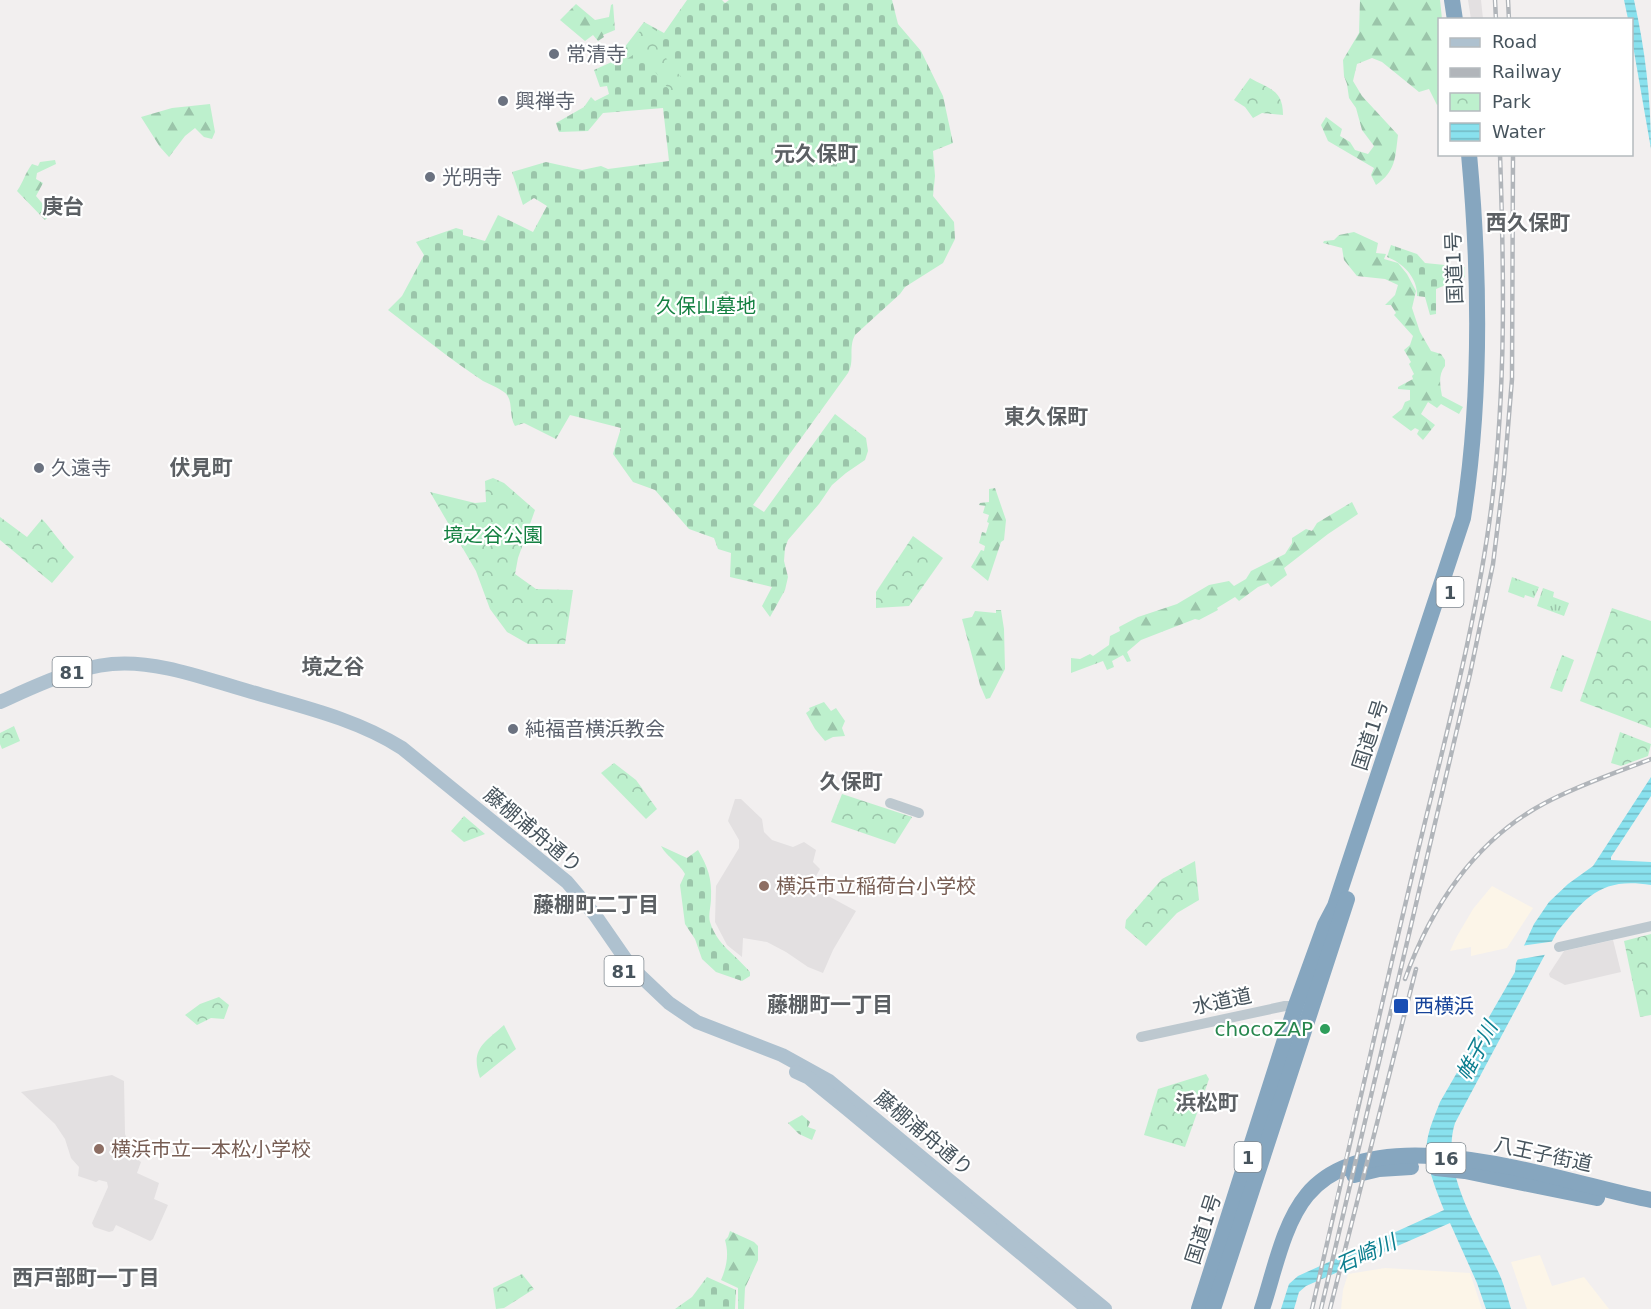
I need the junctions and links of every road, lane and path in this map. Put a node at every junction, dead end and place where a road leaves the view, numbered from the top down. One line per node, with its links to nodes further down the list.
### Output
1 (1452, 0): 3 (highway)
2 (1461, 0): 4 (highway)
3 (1455, 18)
4 (1464, 18)
5 (1469, 156): 13 (highway, 国道1号 / 1)
6 (1478, 156): 13 (highway, 国道1号 / 1)
7 (0, 702): 20 (main road, 藤棚浦舟通り / 81)
8 (0, 711): 19 (main road, 藤棚浦舟通り / 81)
9 (890, 803): 10 (street)
10 (920, 813)
11 (1651, 926): 12 (street)
12 (1559, 947)
13 (1303, 1008): 14 (street, 水道道); 21 (highway, 国道1号 / 1); 22 (highway, 国道1号 / 1)
14 (1141, 1037)
15 (1595, 1192): 16 (highway, 八王子街道 / 16); 17 (highway, 八王子街道 / 16); 18 (highway, 八王子街道 / 16)
16 (1310, 1200): 23 (highway, 八王子街道 / 16); 24 (highway, 八王子街道 / 16)
17 (1651, 1200)
18 (1651, 1209)
19 (1088, 1309)
20 (1105, 1309)
21 (1199, 1309)
22 (1213, 1309)
23 (1262, 1309)
24 (1274, 1309)

